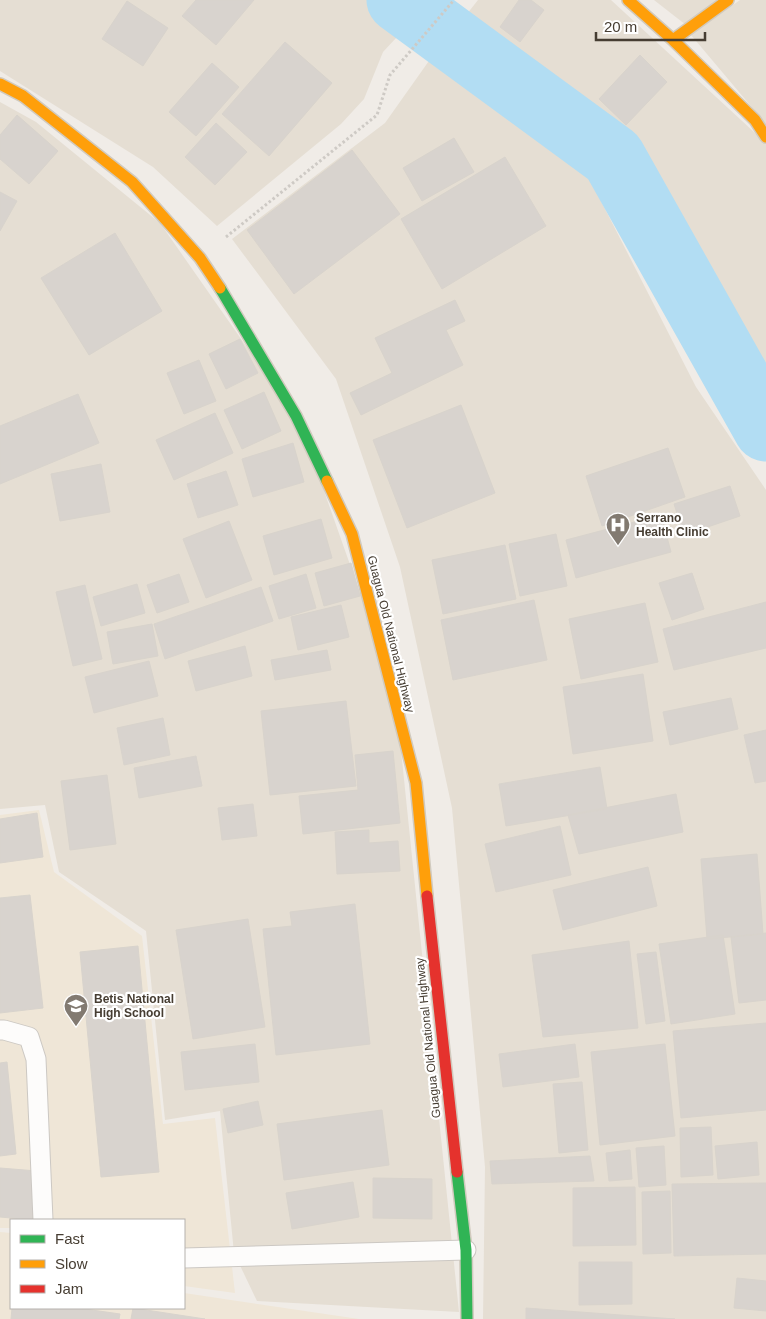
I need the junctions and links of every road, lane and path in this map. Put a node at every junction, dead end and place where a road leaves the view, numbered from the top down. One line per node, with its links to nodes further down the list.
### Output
1 (454, 0): 7 (path)
2 (628, 0): 4 (main road)
3 (728, 0): 4 (main road)
4 (673, 40): 6 (main road)
5 (0, 84): 7 (main road, Guagua Old National Highway)
6 (766, 137)
7 (200, 258): 10 (main road, Guagua Old National Highway)
8 (0, 1030): 9 (lane)
9 (43, 1219)
10 (466, 1250): 11 (lane); 12 (main road, Guagua Old National Highway)
11 (185, 1258)
12 (466, 1319)

